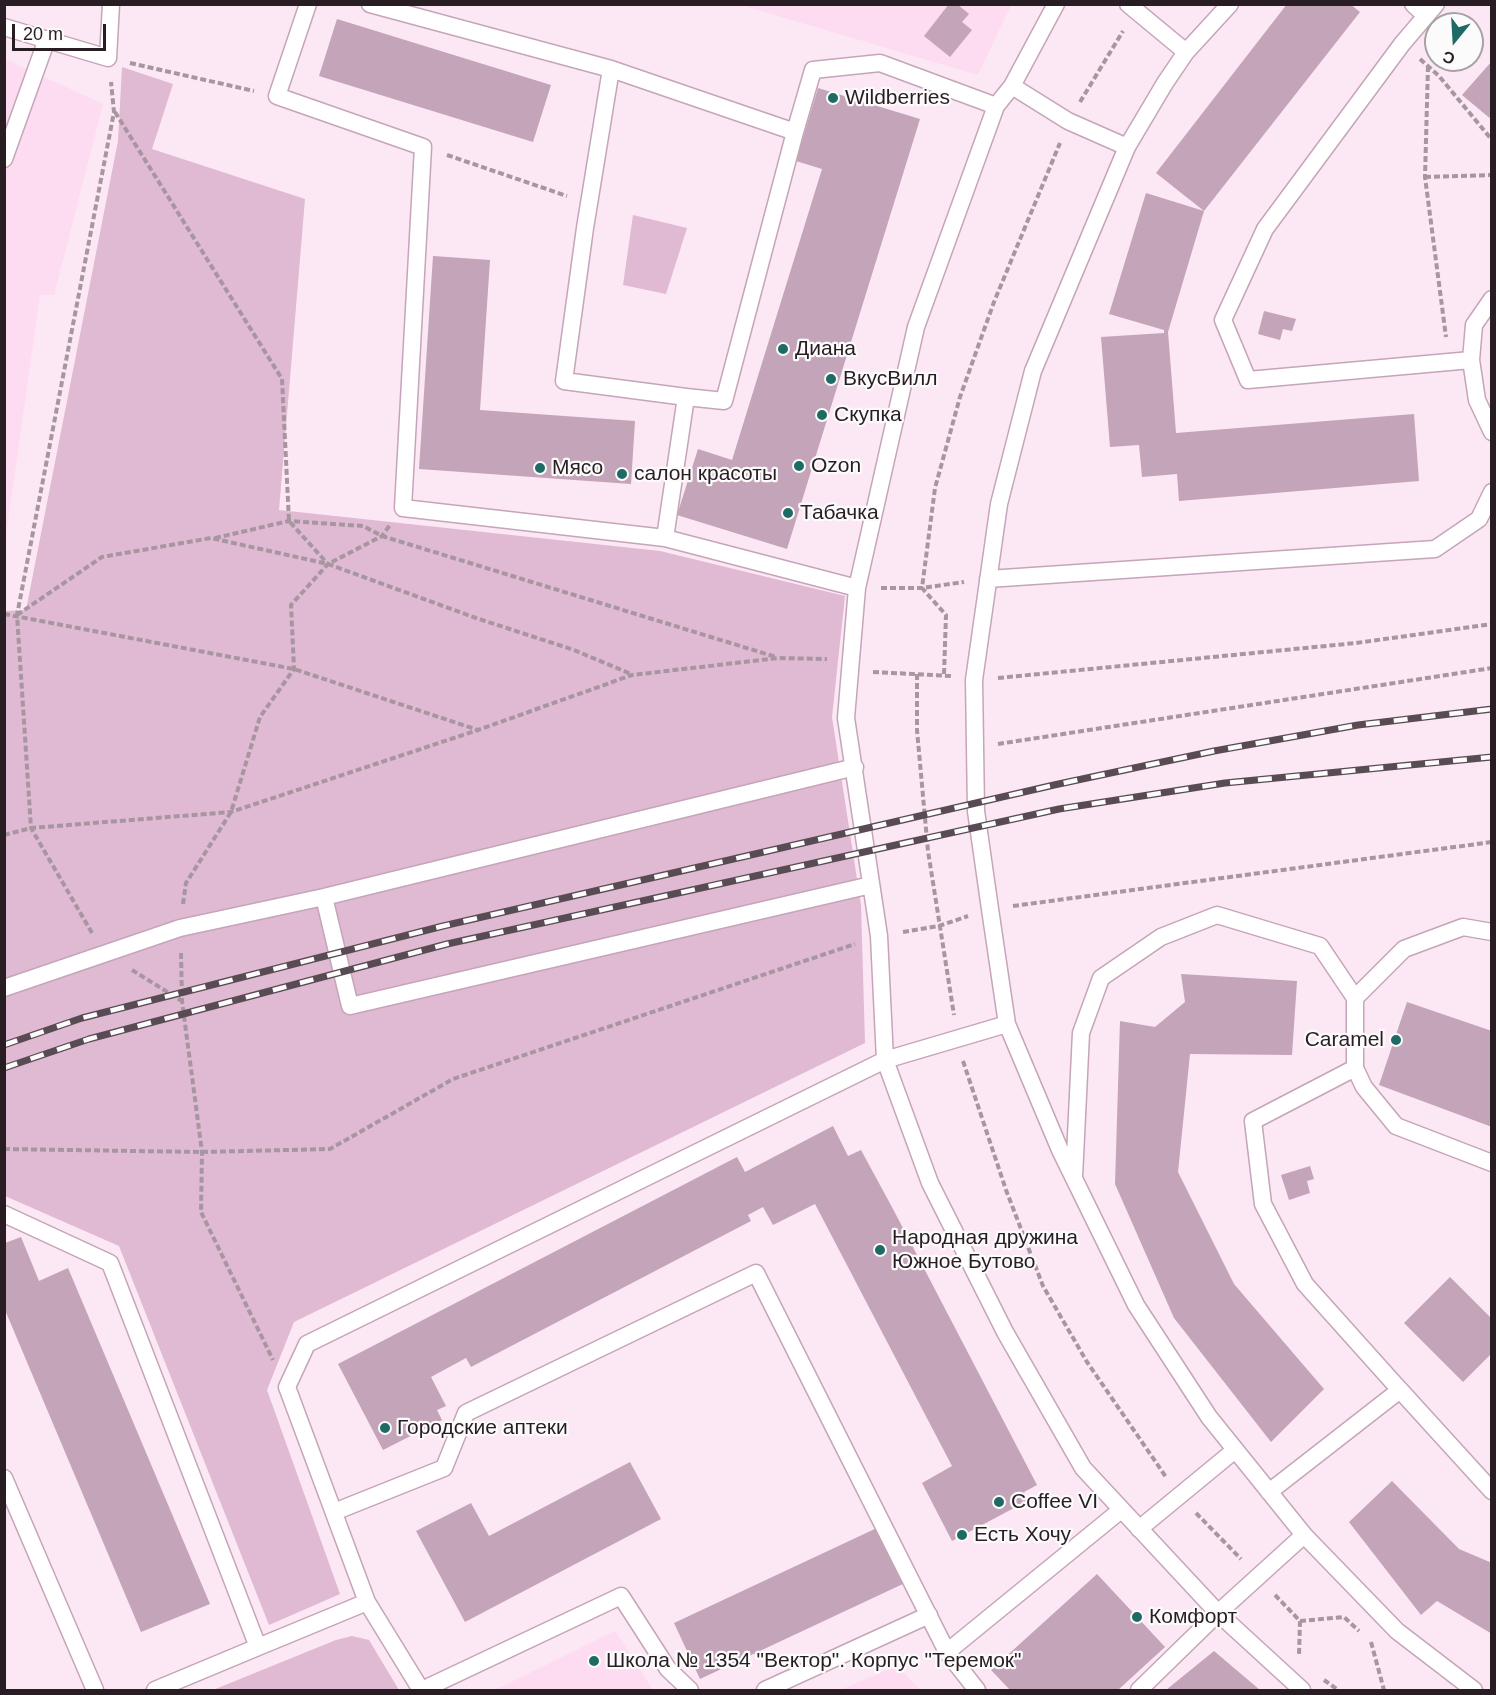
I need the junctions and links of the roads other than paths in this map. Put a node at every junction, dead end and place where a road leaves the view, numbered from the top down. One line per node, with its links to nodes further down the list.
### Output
1 (111, 4): 10 (lane)
2 (308, 4): 23 (lane)
3 (370, 4): 12 (lane)
4 (1056, 4): 13 (lane)
5 (1230, 4): 11 (lane)
6 (1413, 4): 8 (lane)
7 (1131, 7): 11 (lane)
8 (1431, 10): 19 (lane)
9 (4, 27): 10 (lane)
10 (47, 39): 17 (lane)
11 (1186, 52): 16 (lane)
12 (611, 69): 15 (lane); 20 (lane)
13 (1011, 86): 14 (lane); 16 (lane)
14 (996, 106): 15 (lane); 25 (lane)
15 (795, 132): 20 (lane)
16 (1127, 147): 24 (lane)
17 (4, 159)
18 (1491, 299): 19 (lane)
19 (1471, 360): 21 (lane)
20 (687, 397): 23 (lane)
21 (1491, 432)
22 (1491, 492): 24 (lane)
23 (665, 538): 25 (lane)
24 (988, 579): 32 (lane)
25 (857, 588): 26 (lane)
26 (855, 767): 27 (lane); 28 (lane)
27 (871, 885): 28 (lane); 33 (lane)
28 (324, 897): 30 (lane)
29 (1491, 932): 31 (lane)
30 (4, 988)
31 (1355, 998): 34 (lane); 36 (lane)
32 (1007, 1024): 33 (lane); 36 (lane)
33 (885, 1060): 43 (lane); 44 (lane)
34 (1355, 1068): 35 (lane); 38 (lane)
35 (1491, 1163)
36 (1073, 1178): 39 (lane)
37 (4, 1214): 50 (lane)
38 (1400, 1390): 41 (lane); 42 (lane)
39 (1236, 1450): 42 (lane); 45 (lane)
40 (4, 1478): 52 (lane)
41 (1491, 1491)
42 (1269, 1492): 46 (lane)
43 (1121, 1510): 45 (lane); 51 (lane)
44 (334, 1512): 47 (lane); 49 (lane)
45 (1139, 1529): 48 (lane)
46 (1304, 1535): 48 (lane); 60 (lane)
47 (367, 1602): 50 (lane); 54 (lane)
48 (1218, 1613): 58 (lane); 59 (lane)
49 (929, 1615): 51 (lane); 56 (lane)
50 (258, 1647): 53 (lane)
51 (947, 1652): 57 (lane)
52 (95, 1690)
53 (156, 1690)
54 (421, 1690): 55 (lane)
55 (690, 1690)
56 (765, 1690)
57 (977, 1690)
58 (1139, 1690)
59 (1302, 1690)
60 (1474, 1690)

